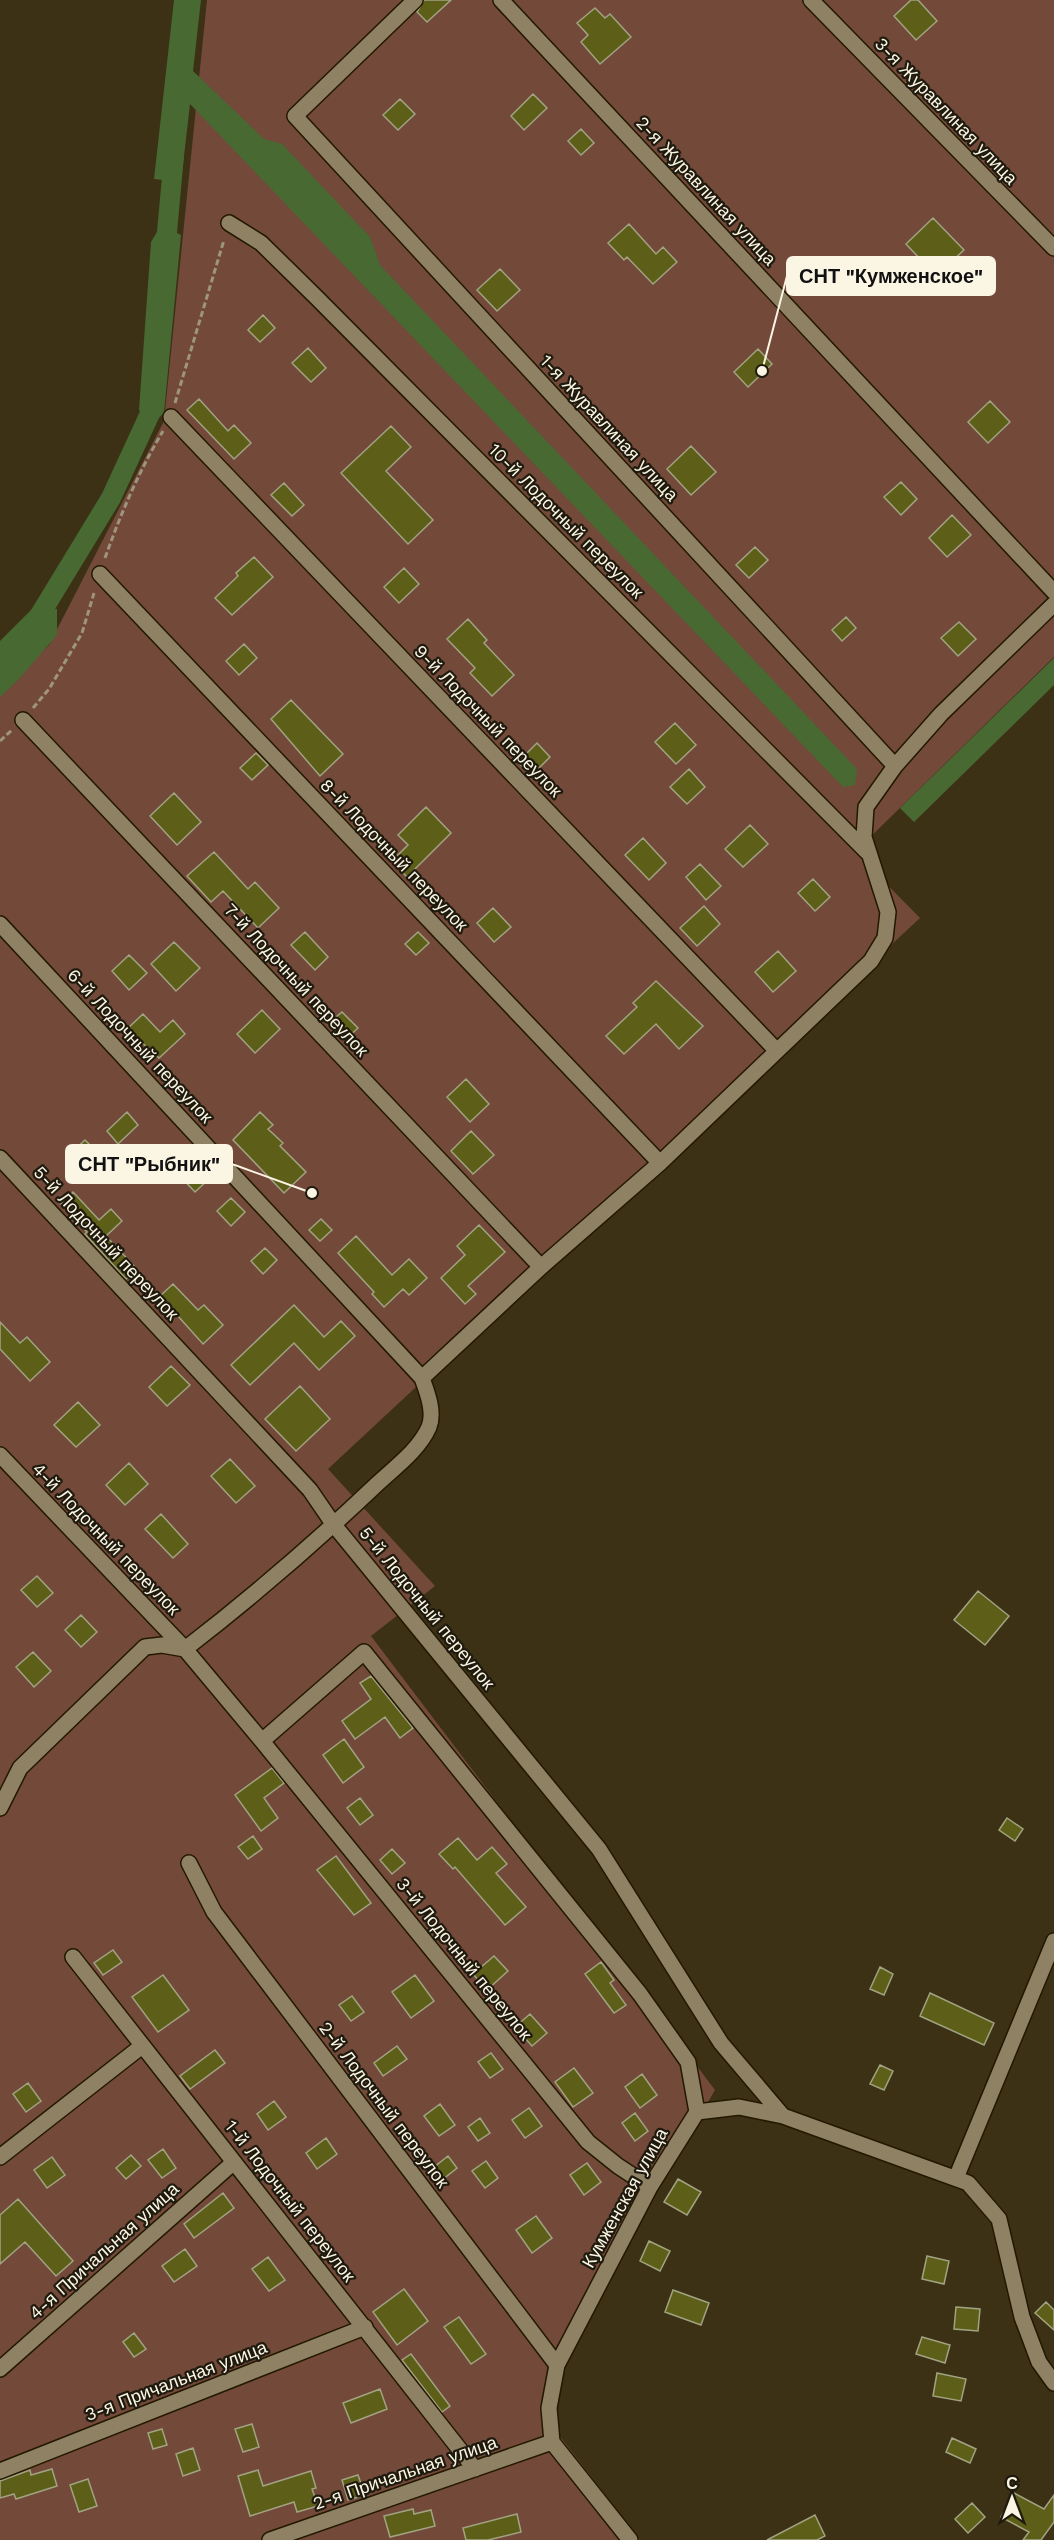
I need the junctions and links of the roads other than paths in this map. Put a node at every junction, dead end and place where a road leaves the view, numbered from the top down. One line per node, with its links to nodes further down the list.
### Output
1 (415, 0): 11 (street, 1-я Журавлиная улица)
2 (501, 0): 8 (street, 2-я Журавлиная улица)
3 (811, 0): 5 (street, 3-я Журавлиная улица)
4 (229, 224): 12 (street, 10-й Лодочный переулок)
5 (1054, 248)
6 (171, 417): 14 (street, 9-й Лодочный переулок)
7 (100, 574): 16 (street, 8-й Лодочный переулок)
8 (1054, 592)
9 (1054, 604): 11 (street)
10 (22, 720): 17 (street, 7-й Лодочный переулок)
11 (894, 766): 12 (street)
12 (870, 855): 14 (street)
13 (0, 924): 18 (street, 6-й Лодочный переулок)
14 (777, 1051): 16 (street)
15 (0, 1158): 20 (street, 5-й Лодочный переулок)
16 (660, 1163): 17 (street)
17 (541, 1267): 18 (street)
18 (422, 1378): 20 (street)
19 (0, 1455): 21 (street, 4-й Лодочный переулок)
20 (334, 1525): 21 (street); 30 (street, 5-й Лодочный переулок)
21 (185, 1649): 22 (street, 4-й Лодочный переулок); 23 (street)
22 (262, 1741): 29 (street); 34 (street, 3-й Лодочный переулок)
23 (5, 1785): 24 (street)
24 (0, 1808)
25 (189, 1863): 36 (street, 2-й Лодочный переулок)
26 (1054, 1941): 33 (street)
27 (73, 1957): 28 (street, 1-й Лодочный переулок)
28 (142, 2046): 31 (street); 32 (street, 1-й Лодочный переулок)
29 (697, 2112): 30 (street); 34 (street, Кумженская улица)
30 (783, 2116): 33 (street)
31 (0, 2157)
32 (234, 2162): 35 (street, 1-й Лодочный переулок); 37 (street, 4-я Причальная улица)
33 (956, 2178): 38 (street)
34 (650, 2187): 36 (street, Кумженская улица)
35 (365, 2327): 40 (street, 1-й Лодочный переулок); 41 (street, 3-я Причальная улица)
36 (557, 2366): 39 (street, Кумженская улица)
37 (0, 2370)
38 (1054, 2383)
39 (552, 2442): 40 (street, 2-я Причальная улица); 43 (street)
40 (476, 2469): 42 (street, 2-я Причальная улица)
41 (0, 2471)
42 (270, 2540)
43 (630, 2540)

